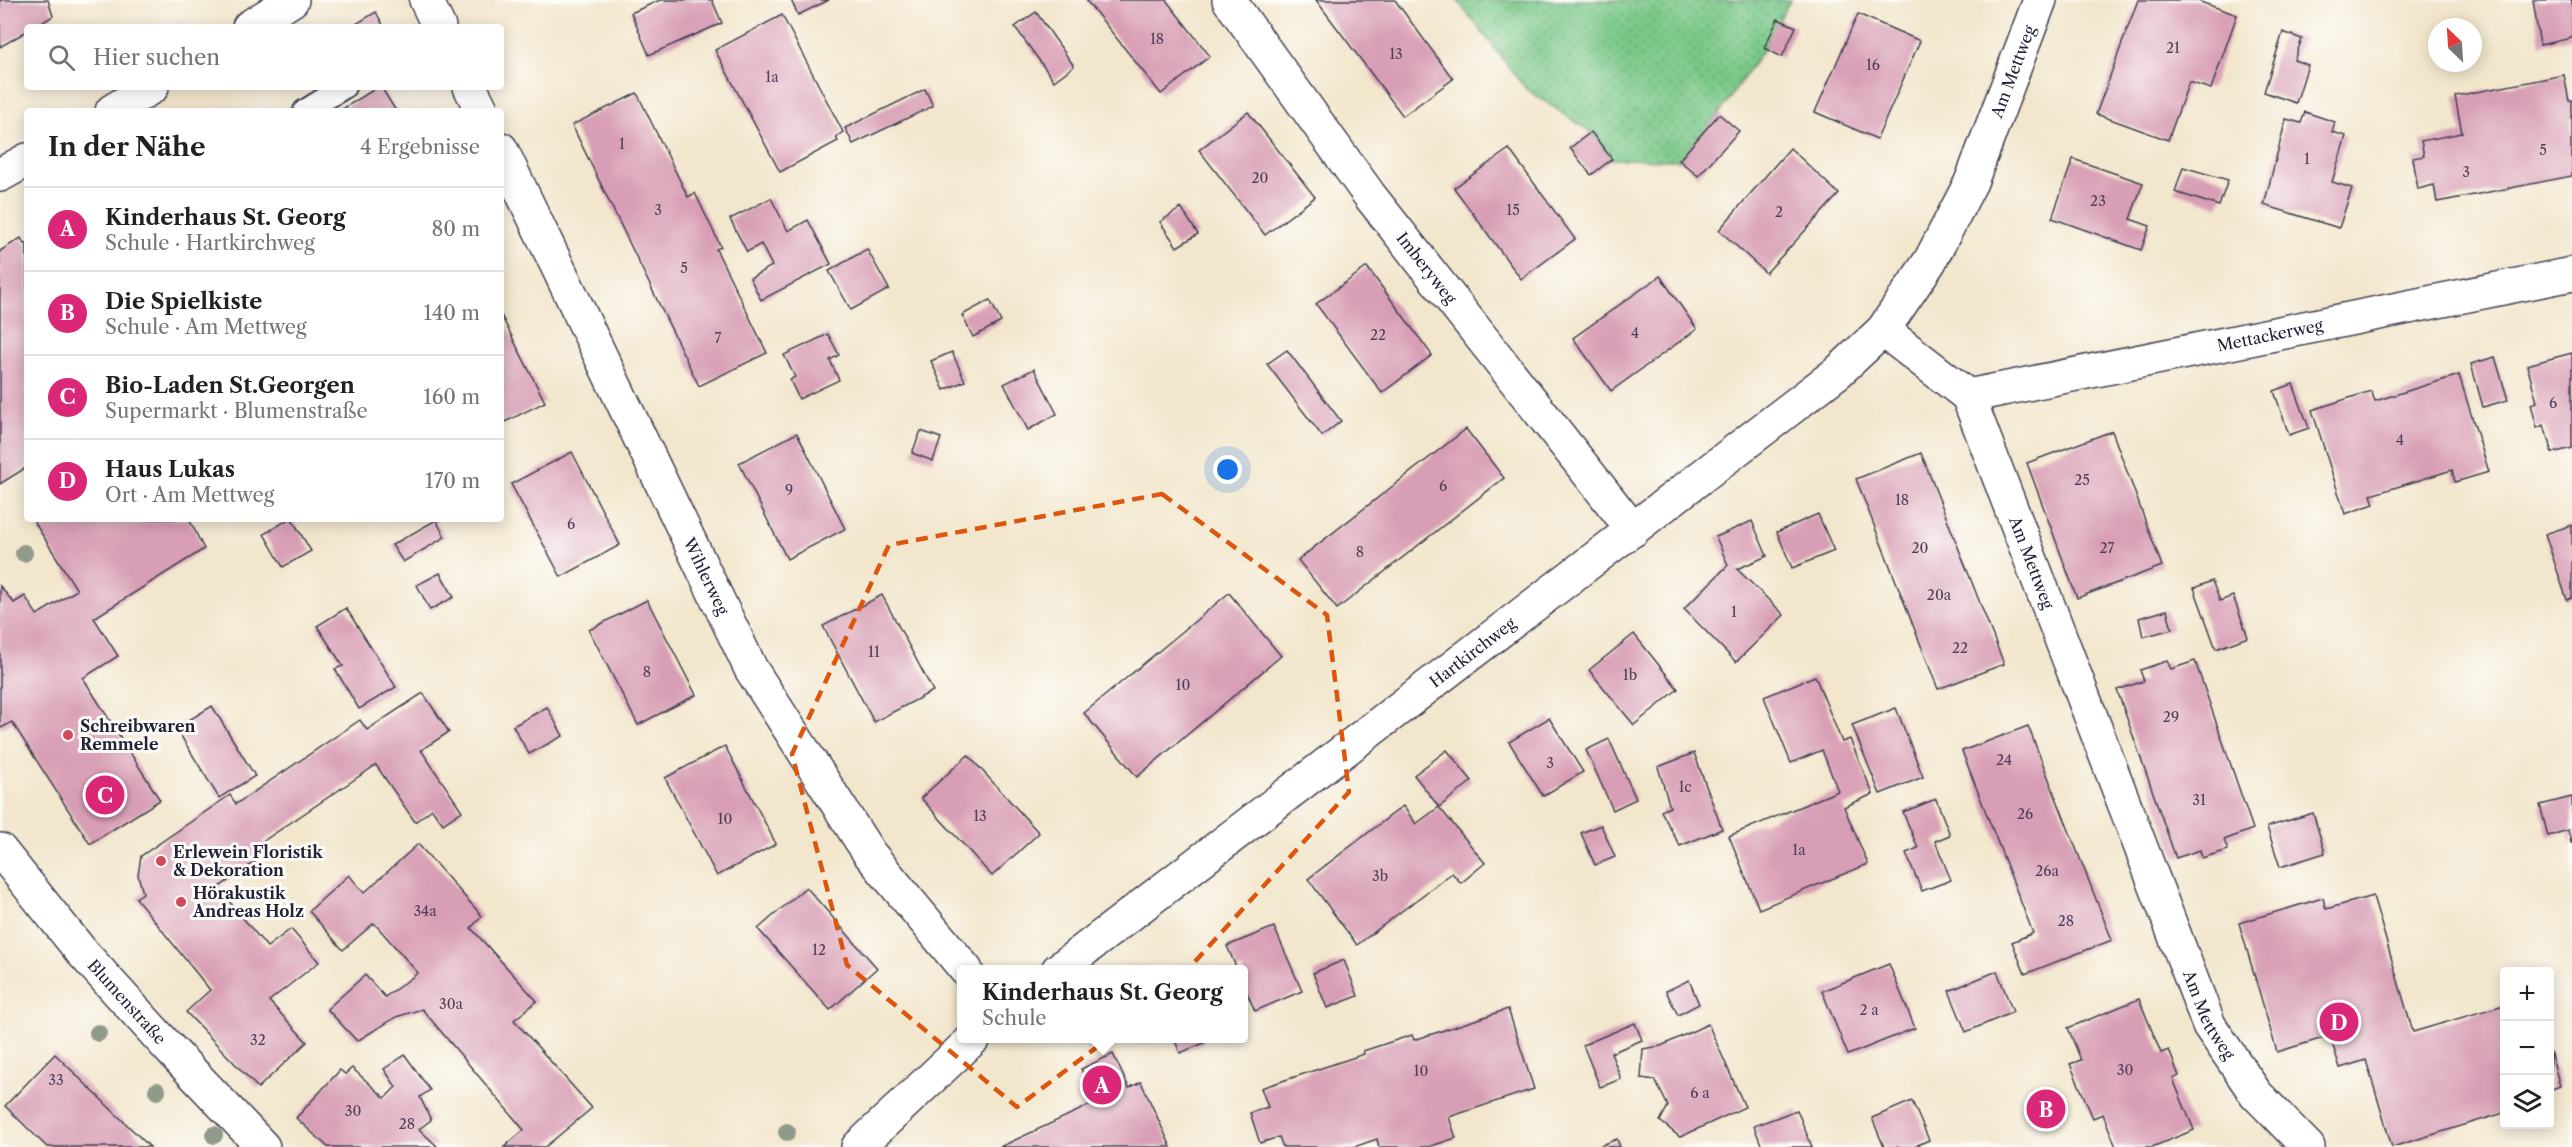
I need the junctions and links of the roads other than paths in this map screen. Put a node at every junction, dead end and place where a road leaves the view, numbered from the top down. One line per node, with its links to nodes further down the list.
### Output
1 (292, 0): 5 (street)
2 (426, 0): 6 (street)
3 (1229, 0): 19 (street, Imberyweg)
4 (2040, 0): 17 (street, Am Mettweg)
5 (254, 24)
6 (438, 24)
7 (147, 90): 10 (street)
8 (339, 90): 11 (lane)
9 (472, 90): 12 (street)
10 (117, 108)
11 (311, 108)
12 (480, 108)
13 (504, 155): 21 (street, Wihlerweg)
14 (24, 162): 15 (street)
15 (0, 175)
16 (2572, 274): 18 (street, Mettackerweg)
17 (1883, 330): 18 (street); 19 (street, Hartkirchweg)
18 (1968, 396): 26 (street, Am Mettweg)
19 (1633, 530): 22 (street, Hartkirchweg)
20 (0, 850): 24 (street, Blumenstraße)
21 (963, 965)
22 (1063, 965)
23 (969, 1043): 25 (street)
24 (263, 1147)
25 (858, 1147)
26 (2308, 1147)

